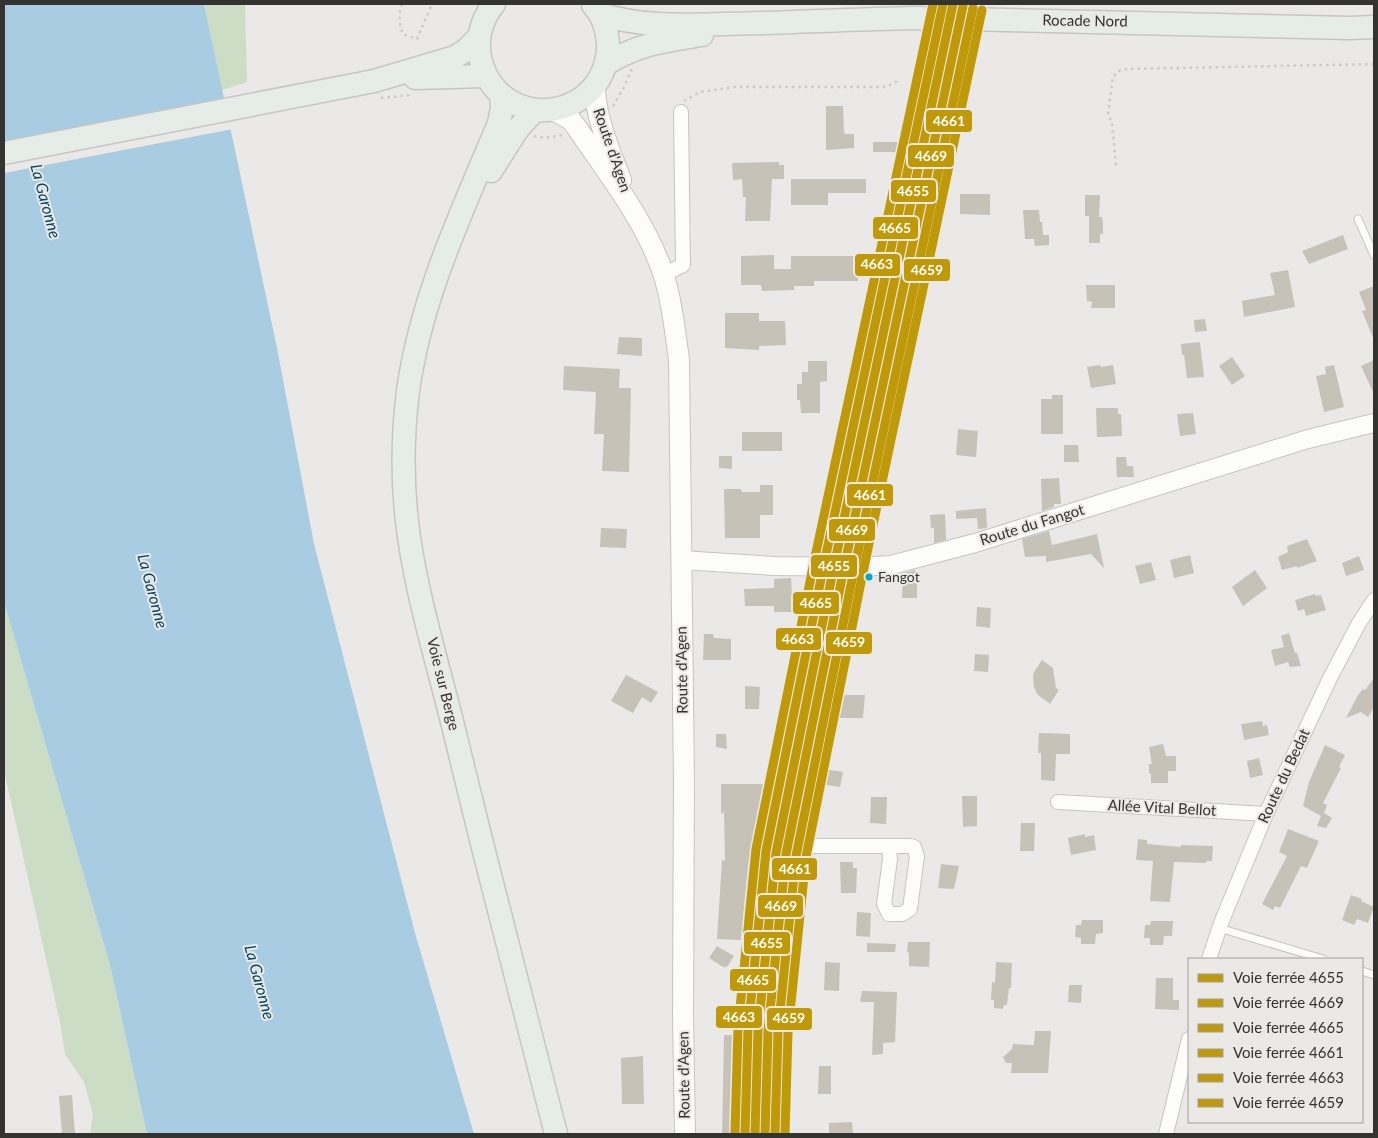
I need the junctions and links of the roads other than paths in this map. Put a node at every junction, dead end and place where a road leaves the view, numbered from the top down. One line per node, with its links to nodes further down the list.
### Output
1 (494, 4): 5 (main road)
2 (596, 9): 3 (main road); 6 (main road)
3 (795, 23): 4 (main road, Rocade Nord); 6 (main road)
4 (1374, 27)
5 (479, 37): 7 (main road); 9 (main road)
6 (606, 64): 8 (main road)
7 (486, 76): 9 (main road); 10 (main road)
8 (595, 85): 11 (main road); 14 (main road, Route d'Agen)
9 (369, 88): 13 (main road)
10 (501, 95): 11 (main road); 16 (main road)
11 (544, 110): 14 (main road, Route d'Agen); 16 (main road)
12 (682, 112): 18 (street)
13 (4, 153)
14 (635, 214): 18 (main road, Route d'Agen)
15 (1358, 219): 17 (lane)
16 (454, 232): 31 (main road, Voie sur Berge)
17 (1374, 255)
18 (663, 275): 20 (main road, Route d'Agen)
19 (1374, 423): 21 (street, Route du Fangot)
20 (681, 560): 21 (street, Route du Fangot); 32 (main road, Route d'Agen)
21 (857, 567): 25 (street)
22 (1374, 600): 24 (street, Route du Bedat)
23 (1058, 802): 24 (street, Allée Vital Bellot)
24 (1266, 814): 27 (street, Route du Bedat)
25 (798, 846): 26 (street); 33 (street)
26 (889, 846): 26 (street)
27 (1220, 928): 28 (street, Route du Bedat); 29 (lane)
28 (1209, 958)
29 (1320, 958)
30 (1188, 1043): 34 (street)
31 (556, 1134)
32 (685, 1134)
33 (768, 1134)
34 (1166, 1134)

